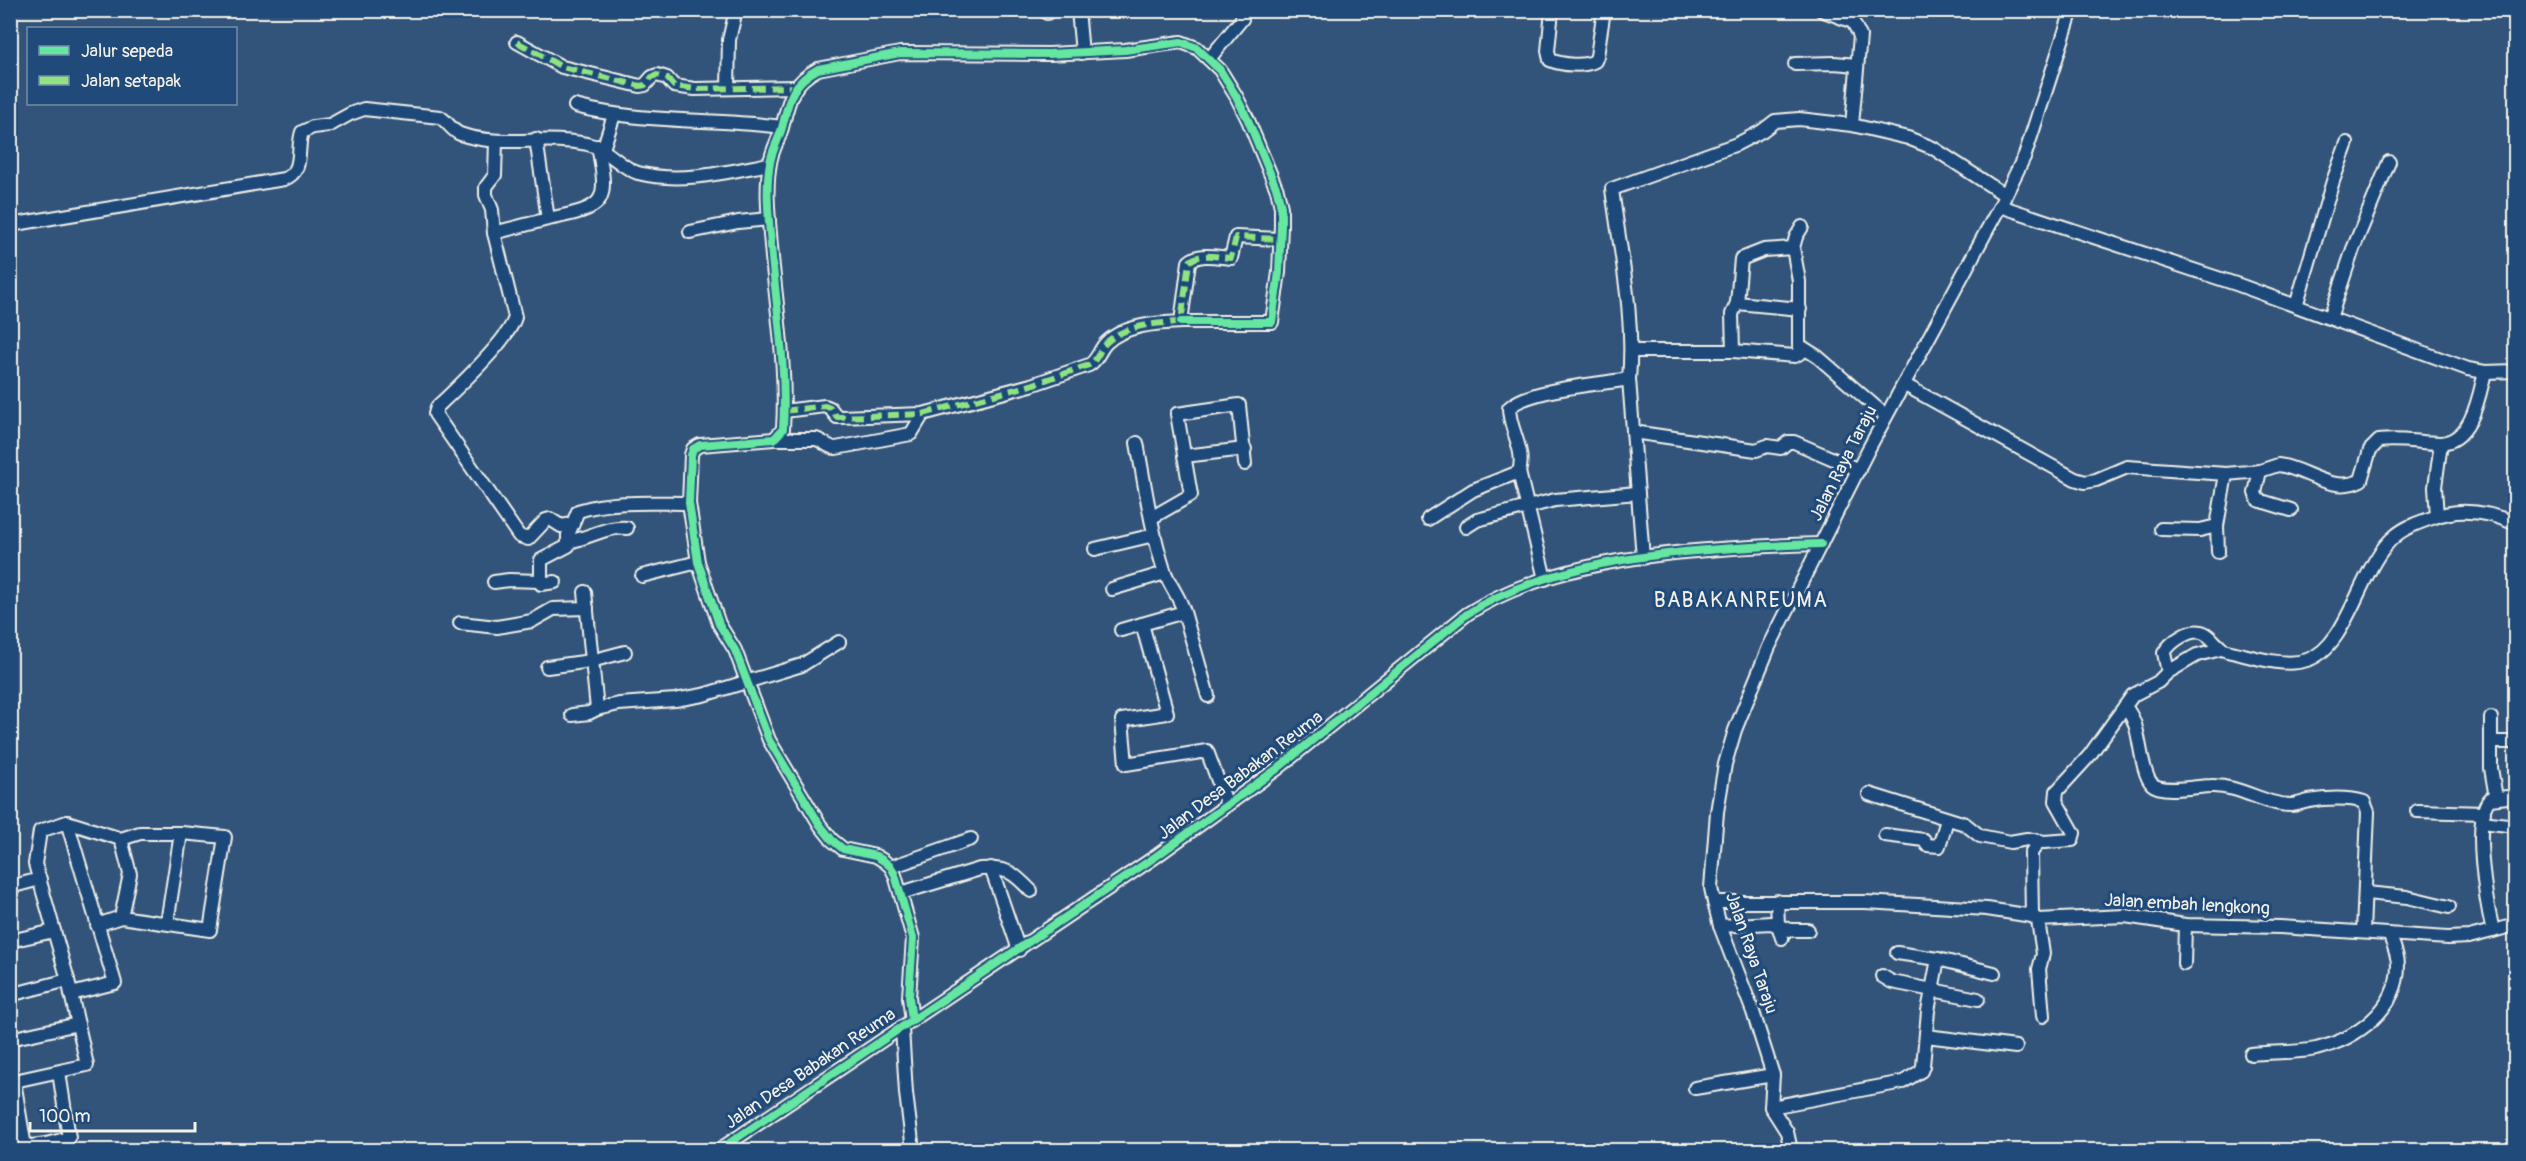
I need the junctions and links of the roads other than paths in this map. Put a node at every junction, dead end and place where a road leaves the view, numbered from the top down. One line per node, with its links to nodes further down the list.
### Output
1 (736, 10): 15 (street)
2 (1078, 10): 10 (street)
3 (1243, 10): 11 (street)
4 (1552, 10): 5 (street)
5 (1604, 10)
6 (1821, 10): 8 (street)
7 (2072, 10): 26 (street, Jalan Raya Taraju)
8 (1855, 16): 13 (street)
9 (517, 42): 15 (street)
10 (1082, 53): 11 (street); 14 (street)
11 (1209, 59): 33 (street)
12 (1795, 64): 13 (street)
13 (1857, 65): 18 (street)
14 (796, 87): 15 (street); 19 (street)
15 (728, 88)
16 (575, 106): 17 (street)
17 (614, 115): 19 (street); 23 (street)
18 (1852, 125): 26 (street); 41 (street)
19 (782, 127): 25 (street)
20 (536, 139): 21 (street); 23 (street); 27 (street)
21 (496, 141): 29 (street); 32 (street)
22 (2347, 143): 36 (street)
23 (600, 148): 25 (street); 27 (street)
24 (2389, 162): 38 (street)
25 (769, 164): 28 (street)
26 (2003, 201): 36 (street); 46 (street, Jalan Raya Taraju)
27 (548, 219): 32 (street)
28 (769, 219): 31 (street); 47 (street)
29 (10, 225)
30 (1802, 227): 34 (street)
31 (690, 232)
32 (494, 233): 68 (street)
33 (1279, 239): 39 (street); 39 (street)
34 (1793, 249): 35 (street); 37 (street)
35 (1737, 303): 37 (street); 42 (street)
36 (2296, 306): 38 (street)
37 (1800, 309): 40 (street)
38 (2330, 318): 44 (street)
39 (1181, 322): 48 (street)
40 (1805, 350): 42 (street); 49 (street)
41 (1632, 351): 42 (street); 45 (street)
42 (1733, 351)
43 (2516, 371): 44 (street)
44 (2485, 372): 53 (street)
45 (1629, 379): 50 (street); 59 (street)
46 (1905, 384): 49 (street, Jalan Raya Taraju); 60 (street)
47 (784, 411): 48 (street); 51 (street)
48 (923, 414): 51 (street)
49 (1886, 416): 57 (street, Jalan Raya Taraju)
50 (1634, 432): 57 (street); 61 (street)
51 (774, 439): 62 (street)
52 (1137, 443): 66 (street)
53 (2442, 443): 58 (street); 65 (street)
54 (1245, 449): 55 (street); 55 (street); 56 (street)
55 (1184, 456): 66 (street)
56 (1245, 464)
57 (1859, 470): 76 (street, Jalan Raya Taraju)
58 (2260, 471): 60 (street); 64 (street)
59 (1519, 472): 63 (street); 67 (street)
60 (2226, 474): 70 (street)
61 (1638, 493): 63 (street); 79 (street)
62 (689, 503): 68 (street); 80 (street)
63 (1528, 506): 71 (street); 83 (street)
64 (2291, 510)
65 (2437, 516): 69 (street); 95 (street)
66 (1151, 518): 74 (street)
67 (1428, 519)
68 (573, 524): 75 (street)
69 (2516, 524)
70 (2217, 526): 73 (street); 78 (street)
71 (1466, 527)
72 (627, 528): 75 (street)
73 (2160, 529)
74 (1154, 534): 77 (street); 81 (street)
75 (568, 542): 84 (street)
76 (1821, 544): 79 (street, Jalan Desa Babakan Reuma); 130 (street, Jalan Raya Taraju)
77 (1095, 549)
78 (2218, 552)
79 (1643, 558): 83 (street, Jalan Desa Babakan Reuma)
80 (698, 562): 82 (street); 100 (street)
81 (1165, 573): 87 (street); 90 (street)
82 (642, 576)
83 (1545, 579): 111 (street, Jalan Desa Babakan Reuma)
84 (539, 581): 85 (street); 86 (street)
85 (494, 582)
86 (555, 582)
87 (1112, 589)
88 (585, 592): 89 (street)
89 (586, 609): 91 (street); 97 (street)
90 (1184, 612): 92 (street); 101 (street)
91 (460, 623)
92 (1142, 624): 93 (street); 111 (street)
93 (1121, 630)
94 (838, 642): 100 (street)
95 (2221, 649): 99 (street); 99 (street)
96 (625, 652): 97 (street)
97 (591, 661): 98 (street); 103 (street)
98 (547, 667)
99 (2168, 672): 102 (street)
100 (746, 682): 103 (street); 122 (street)
101 (1208, 696)
102 (2125, 706): 121 (street); 128 (street)
103 (597, 709): 104 (street)
104 (572, 715)
105 (2491, 718): 106 (street)
106 (2491, 742): 107 (street); 110 (street)
107 (2516, 742)
108 (1869, 794): 114 (street)
109 (2516, 796): 110 (street)
110 (2496, 798): 113 (street)
111 (1227, 806): 147 (street, Jalan Desa Babakan Reuma)
112 (2417, 812): 113 (street)
113 (2483, 818): 116 (street); 142 (street)
114 (1947, 820): 118 (street); 121 (street)
115 (67, 822): 119 (street); 124 (street); 135 (street)
116 (2516, 826)
117 (181, 833): 119 (street); 134 (street); 134 (street)
118 (1885, 835)
119 (121, 839): 132 (street)
120 (971, 839): 122 (street)
121 (2039, 841): 133 (street)
122 (891, 867): 127 (street)
123 (991, 868): 126 (street); 127 (street); 147 (street)
124 (40, 879): 125 (street); 141 (street)
125 (10, 887)
126 (1031, 891)
127 (901, 893): 160 (street)
128 (2366, 893): 131 (street); 143 (street)
129 (1778, 901): 130 (street, Jalan embah lengkong); 133 (street, Jalan embah lengkong); 136 (street)
130 (1714, 902): 138 (street, Jalan Raya Taraju)
131 (2449, 908)
132 (121, 917): 134 (street); 135 (street)
133 (2035, 918): 139 (street, Jalan embah lengkong); 158 (street)
134 (167, 923)
135 (97, 925): 155 (street)
136 (1778, 925): 138 (street); 140 (street); 145 (street)
137 (2516, 925): 142 (street, Jalan embah lengkong)
138 (1720, 926): 166 (street, Jalan Raya Taraju)
139 (2184, 926): 143 (street, Jalan embah lengkong); 150 (street)
140 (1809, 930)
141 (54, 931): 146 (street); 153 (street)
142 (2493, 931): 144 (street, Jalan embah lengkong)
143 (2364, 932): 144 (street, Jalan embah lengkong)
144 (2390, 934): 164 (street)
145 (1782, 938)
146 (10, 941)
147 (1019, 950): 160 (street, Jalan Desa Babakan Reuma)
148 (1897, 953): 149 (street)
149 (1938, 959): 151 (street); 154 (street)
150 (2184, 964)
151 (1994, 973)
152 (1882, 976): 154 (street)
153 (68, 980): 155 (street); 156 (street)
154 (1932, 989): 157 (street); 161 (street)
155 (71, 994): 159 (street)
156 (10, 995)
157 (1978, 999)
158 (2043, 1016)
159 (78, 1024): 162 (street); 165 (street)
160 (907, 1025): 171 (street, Jalan Desa Babakan Reuma); 172 (street)
161 (1926, 1036): 163 (street); 169 (street)
162 (10, 1039)
163 (2016, 1047)
164 (2251, 1054)
165 (59, 1071): 167 (street); 170 (street)
166 (1773, 1075): 168 (street); 169 (street, Jalan Raya Taraju)
167 (12, 1082): 170 (street)
168 (1695, 1088)
169 (1771, 1107): 173 (street)
170 (46, 1147)
171 (719, 1150)
172 (913, 1150)
173 (1791, 1150)

